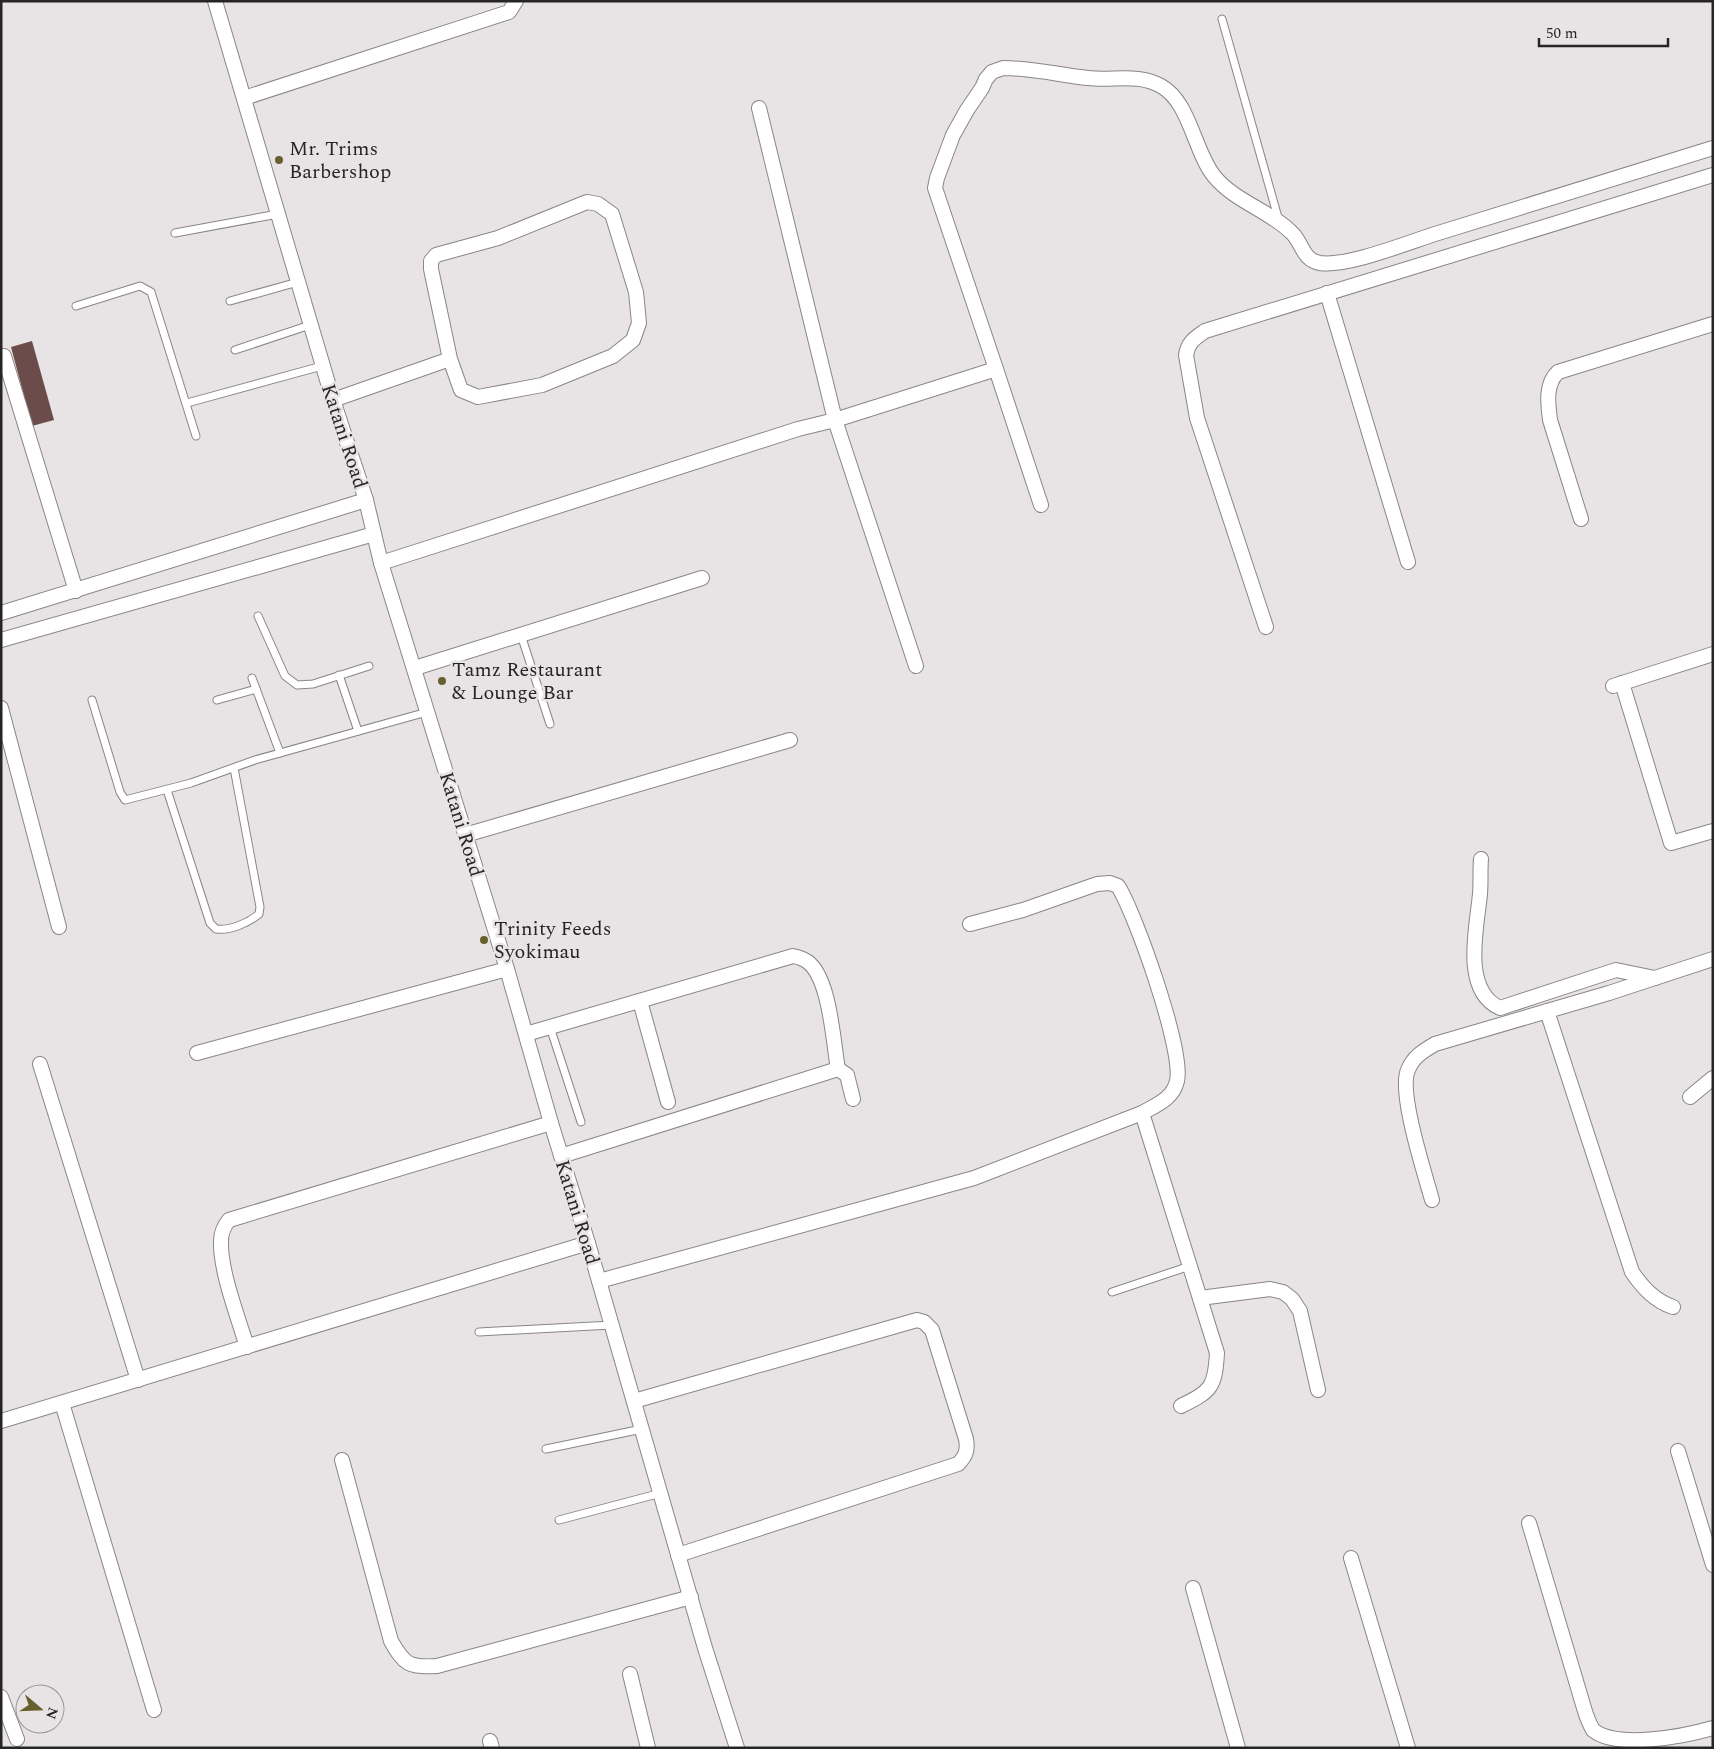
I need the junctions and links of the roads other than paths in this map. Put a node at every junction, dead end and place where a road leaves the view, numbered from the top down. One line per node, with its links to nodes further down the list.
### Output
1 (215, 1): 4 (street, Katani Road)
2 (516, 1): 4 (street)
3 (1222, 20): 9 (lane)
4 (244, 98): 8 (street, Katani Road)
5 (759, 108): 24 (street)
6 (1713, 148): 9 (street)
7 (1713, 174): 12 (street)
8 (278, 214): 10 (lane); 11 (street, Katani Road)
9 (1280, 224): 21 (street)
10 (175, 233)
11 (298, 282): 13 (lane); 16 (street, Katani Road)
12 (1327, 293): 30 (street); 36 (street)
13 (230, 301)
14 (76, 306): 23 (lane)
15 (1713, 324): 28 (street)
16 (310, 326): 17 (lane); 20 (street, Katani Road)
17 (235, 350)
18 (4, 356): 33 (street)
19 (450, 360): 19 (street); 22 (street)
20 (322, 366): 22 (street, Katani Road); 23 (lane)
21 (996, 368): 24 (street); 27 (street)
22 (333, 400): 26 (street, Katani Road)
23 (187, 404): 25 (lane)
24 (835, 420): 31 (street); 41 (street)
25 (196, 436)
26 (366, 500): 29 (street, Katani Road); 33 (street)
27 (1041, 505)
28 (1581, 519)
29 (374, 534): 31 (street, Katani Road); 38 (street)
30 (1408, 562)
31 (381, 563): 42 (street, Katani Road)
32 (702, 578): 37 (street)
33 (76, 591): 34 (street)
34 (1, 614)
35 (258, 616): 43 (lane)
36 (1266, 627)
37 (521, 634): 42 (street); 50 (lane)
38 (1, 640)
39 (1713, 654): 56 (street)
40 (369, 666): 43 (lane)
41 (916, 666)
42 (414, 668): 49 (street, Katani Road)
43 (339, 675): 51 (lane)
44 (252, 678): 45 (lane)
45 (256, 689): 47 (lane); 53 (lane)
46 (92, 700): 55 (lane)
47 (217, 700)
48 (1, 708): 60 (street)
49 (428, 712): 51 (lane); 57 (street, Katani Road)
50 (550, 724)
51 (358, 731): 53 (lane)
52 (790, 740): 57 (street)
53 (280, 753): 54 (lane)
54 (234, 768): 55 (lane); 55 (lane)
55 (167, 790)
56 (1713, 831)
57 (465, 835): 62 (street, Katani Road)
58 (1481, 859): 63 (street)
59 (970, 924): 75 (street)
60 (59, 927)
61 (1713, 959): 63 (street)
62 (507, 969): 67 (street, Katani Road); 68 (street)
63 (1656, 978): 65 (street)
64 (640, 1001): 66 (street); 70 (street); 74 (street)
65 (1547, 1011): 79 (street); 85 (street)
66 (550, 1027): 67 (street); 76 (lane)
67 (526, 1034): 77 (street, Katani Road)
68 (197, 1053)
69 (40, 1064): 89 (street)
70 (838, 1069): 73 (street); 78 (street)
71 (1713, 1078): 72 (street)
72 (1690, 1096)
73 (853, 1099)
74 (668, 1102)
75 (1142, 1113): 81 (street); 82 (street)
76 (581, 1122)
77 (550, 1123): 78 (street, Katani Road); 88 (street)
78 (561, 1156): 80 (street, Katani Road)
79 (1432, 1200)
80 (588, 1243): 82 (street, Katani Road); 88 (street)
81 (1190, 1266): 83 (lane); 84 (street)
82 (599, 1281): 86 (street, Katani Road)
83 (1112, 1292)
84 (1200, 1298): 90 (street); 93 (street)
85 (1673, 1307)
86 (612, 1325): 87 (lane); 91 (street, Katani Road)
87 (479, 1332)
88 (247, 1347): 89 (street)
89 (138, 1380): 92 (street)
90 (1318, 1390)
91 (634, 1401): 95 (street, Katani Road); 102 (street)
92 (62, 1403): 94 (street); 109 (street)
93 (1181, 1406)
94 (1, 1421)
95 (642, 1429): 96 (lane); 99 (street, Katani Road)
96 (546, 1449)
97 (1678, 1451): 104 (street)
98 (342, 1460): 106 (street)
99 (661, 1493): 100 (lane); 102 (street, Katani Road)
100 (559, 1520)
101 (1529, 1523): 112 (street)
102 (678, 1555): 106 (street, Katani Road)
103 (1351, 1558): 116 (street)
104 (1713, 1565)
105 (1193, 1588): 115 (street)
106 (691, 1597): 114 (street, Katani Road)
107 (630, 1674): 113 (street)
108 (1, 1697): 111 (street)
109 (154, 1710)
110 (1713, 1728): 112 (street)
111 (17, 1739)
112 (1651, 1746)
113 (648, 1748)
114 (737, 1748)
115 (1238, 1748)
116 (1408, 1748)

